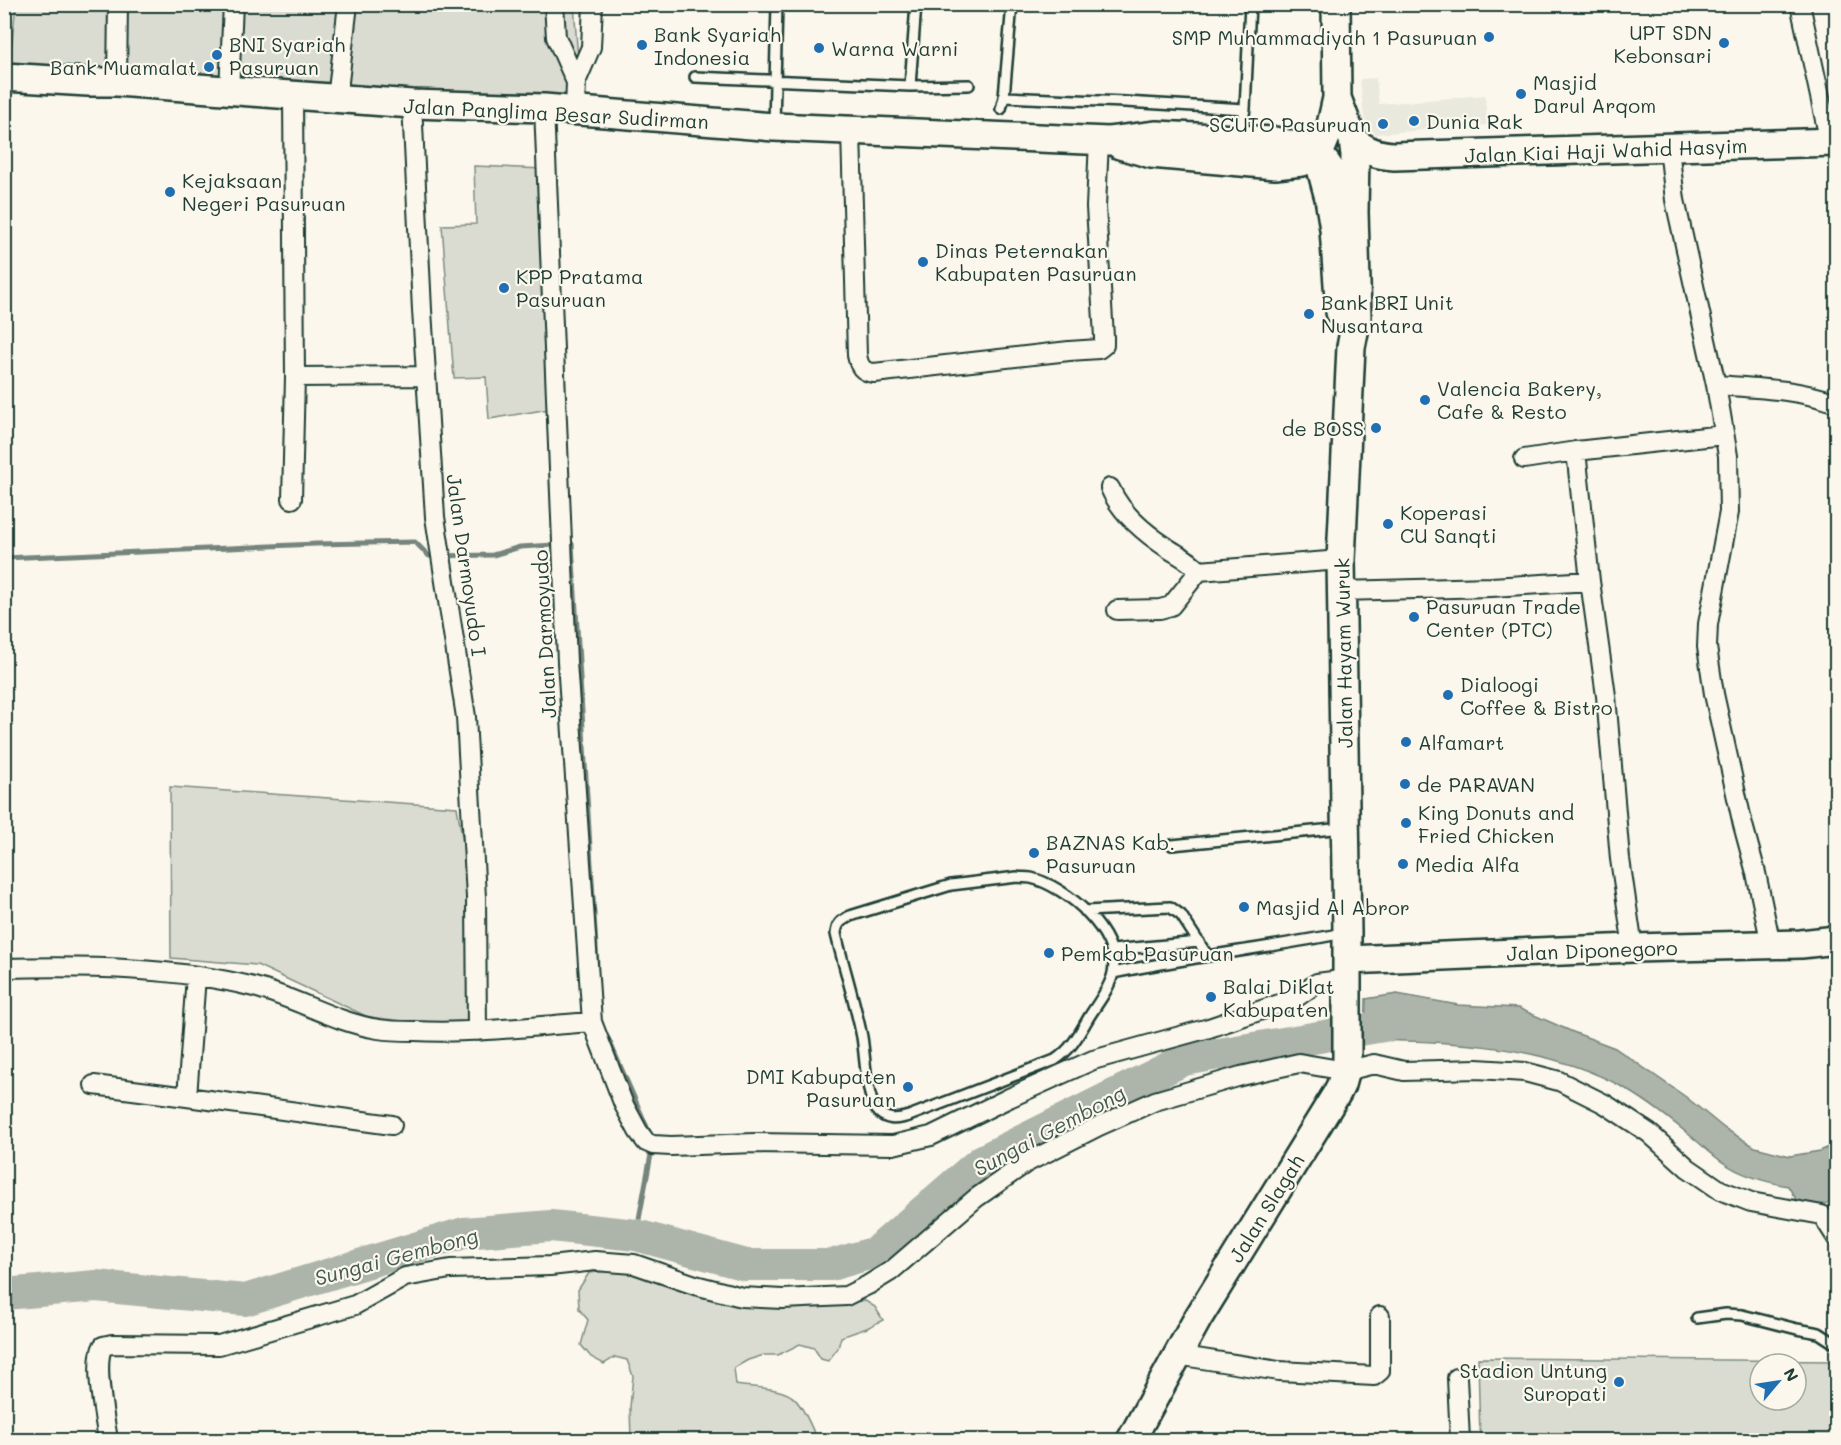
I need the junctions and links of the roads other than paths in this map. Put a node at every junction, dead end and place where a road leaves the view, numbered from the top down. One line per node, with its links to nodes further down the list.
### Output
1 (118, 4): 14 (street)
2 (233, 4): 19 (street)
3 (348, 4): 23 (street)
4 (554, 4): 15 (street)
5 (593, 4): 15 (street)
6 (777, 4): 16 (lane)
7 (915, 4): 18 (lane)
8 (1012, 4): 21 (lane)
9 (1250, 4): 27 (lane)
10 (1336, 4): 22 (main road)
11 (1800, 4): 33 (street)
12 (4, 77): 14 (main road, Jalan Panglima Besar Sudirman)
13 (695, 77): 16 (lane)
14 (117, 82): 19 (main road, Jalan Panglima Besar Sudirman)
15 (576, 82): 28 (street)
16 (775, 82): 18 (lane); 29 (lane)
17 (969, 85): 18 (lane)
18 (910, 86)
19 (229, 92): 20 (main road, Jalan Panglima Besar Sudirman)
20 (294, 96): 23 (main road, Jalan Panglima Besar Sudirman); 38 (street)
21 (1004, 97): 26 (lane); 27 (lane)
22 (1337, 98): 35 (main road); 36 (main road); 36 (main road)
23 (337, 99): 24 (main road, Jalan Panglima Besar Sudirman)
24 (412, 104): 25 (main road, Jalan Panglima Besar Sudirman); 39 (street, Jalan Darmoyudo I)
25 (544, 108): 28 (main road, Jalan Panglima Besar Sudirman); 66 (street, Jalan Darmoyudo)
26 (1001, 109)
27 (1245, 109): 31 (lane)
28 (575, 112): 29 (main road, Jalan Panglima Besar Sudirman)
29 (774, 127): 30 (main road, Jalan Panglima Besar Sudirman)
30 (851, 131): 32 (main road, Jalan Panglima Besar Sudirman); 32 (street)
31 (1239, 139): 32 (main road, Jalan Panglima Besar Sudirman); 35 (main road, Jalan Panglima Besar Sudirman)
32 (1104, 141): 35 (main road, Jalan Panglima Besar Sudirman)
33 (1833, 142): 34 (main road, Jalan Kiai Haji Wahid Hasyim)
34 (1669, 148): 36 (main road, Jalan Kiai Haji Wahid Hasyim); 40 (street)
35 (1274, 153): 36 (main road, Jalan Panglima Besar Sudirman)
36 (1342, 166): 37 (main road, Jalan Hayam Wuruk); 37 (main road, Jalan Hayam Wuruk)
37 (1351, 347): 47 (main road, Jalan Hayam Wuruk)
38 (295, 376): 39 (street); 46 (street)
39 (425, 376): 67 (street, Jalan Darmoyudo I)
40 (1716, 385): 41 (street); 42 (street)
41 (1836, 403)
42 (1724, 435): 43 (street); 58 (street)
43 (1576, 451): 44 (street); 49 (street)
44 (1524, 459)
45 (1110, 488): 48 (street)
46 (292, 499)
47 (1341, 560): 48 (street); 50 (main road, Jalan Hayam Wuruk)
48 (1199, 571): 51 (street)
49 (1590, 581): 50 (street); 59 (street)
50 (1341, 591): 52 (main road, Jalan Hayam Wuruk)
51 (1117, 610)
52 (1345, 828): 53 (lane); 55 (main road, Jalan Hayam Wuruk)
53 (1172, 845)
54 (1085, 911): 57 (lane); 60 (lane); 63 (lane)
55 (1347, 932): 61 (lane); 64 (main road, Jalan Hayam Wuruk)
56 (1836, 940): 58 (main road, Jalan Diponegoro)
57 (1199, 942): 60 (lane); 61 (lane)
58 (1771, 945): 59 (main road, Jalan Diponegoro)
59 (1634, 948): 64 (main road, Jalan Diponegoro)
60 (1112, 950): 63 (lane)
61 (1207, 955): 63 (lane)
62 (4, 968): 65 (street)
63 (1113, 973)
64 (1348, 975): 66 (street, Jalan Darmoyudo); 68 (main road, Jalan Slagah)
65 (196, 976): 67 (street); 70 (street)
66 (592, 1022): 67 (street)
67 (477, 1031)
68 (1346, 1067): 72 (street); 76 (main road, Jalan Slagah); 78 (street)
69 (94, 1086): 70 (street)
70 (187, 1097): 71 (street)
71 (392, 1125)
72 (1836, 1237)
73 (1380, 1316): 76 (street)
74 (1697, 1318): 75 (lane)
75 (1836, 1344)
76 (1177, 1355): 79 (main road, Jalan Slagah)
77 (1457, 1378): 80 (street)
78 (108, 1440)
79 (1131, 1440)
80 (1460, 1440)

